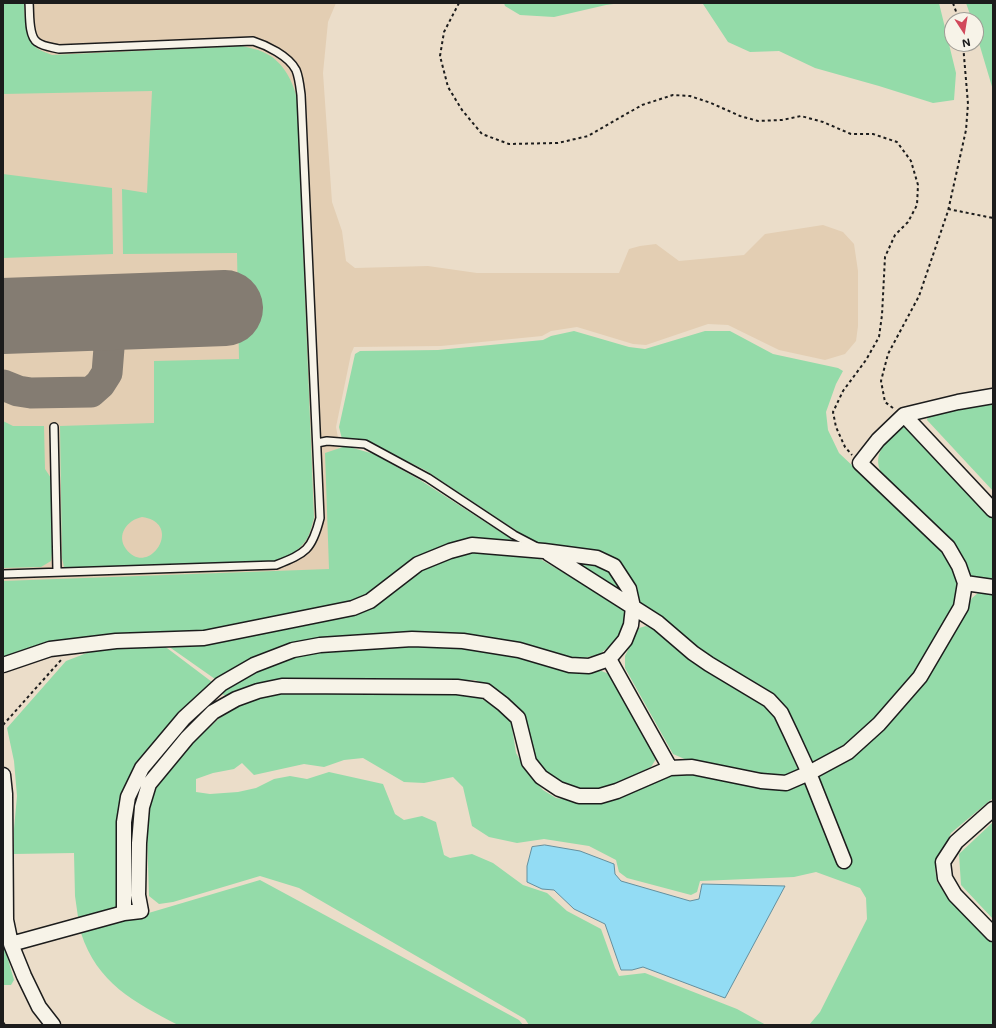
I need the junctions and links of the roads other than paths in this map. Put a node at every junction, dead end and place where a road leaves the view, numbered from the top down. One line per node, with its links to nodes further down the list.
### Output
1 (29, 3): 5 (lane)
2 (993, 396): 3 (street)
3 (904, 415): 6 (street); 10 (street)
4 (54, 427): 8 (lane)
5 (317, 443): 7 (lane); 8 (lane)
6 (993, 510)
7 (544, 551): 12 (street); 12 (street); 14 (street)
8 (57, 572): 9 (lane)
9 (3, 574)
10 (965, 584): 11 (street); 16 (street)
11 (993, 587)
12 (633, 607): 13 (street); 16 (street)
13 (609, 659): 15 (street); 20 (street)
14 (3, 665)
15 (670, 768): 16 (street); 20 (street)
16 (809, 773): 19 (street)
17 (3, 775): 22 (street)
18 (993, 809): 21 (street)
19 (844, 861)
20 (124, 913): 22 (street)
21 (993, 934)
22 (11, 944): 23 (street)
23 (53, 1025)

